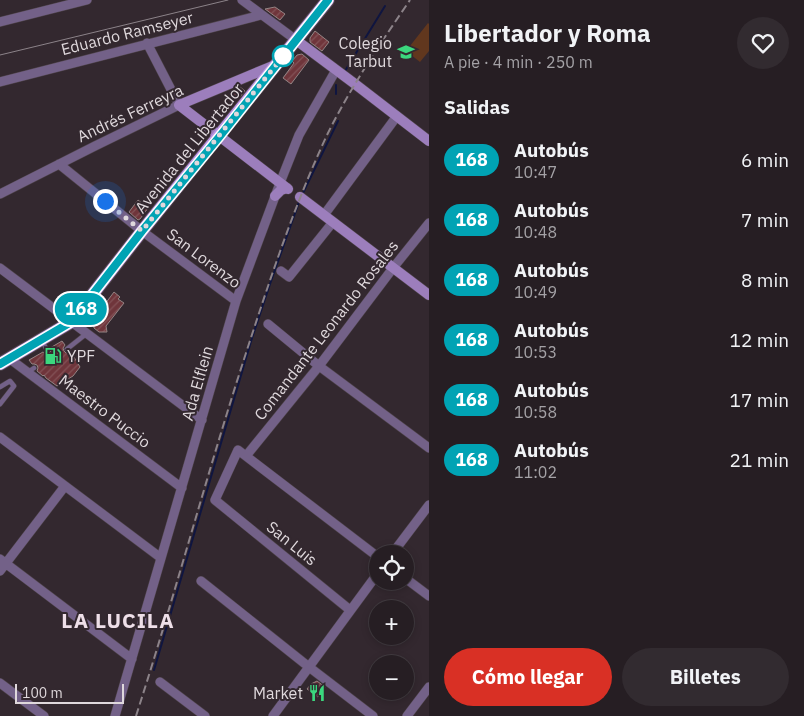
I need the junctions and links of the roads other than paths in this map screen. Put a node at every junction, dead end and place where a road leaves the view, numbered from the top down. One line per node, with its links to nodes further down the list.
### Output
1 (87, 0): 5 (street)
2 (242, 0): 4 (street)
3 (328, 0): 6 (main road, Avenida del Libertador)
4 (261, 15): 6 (street); 7 (street, Eduardo Ramseyer)
5 (0, 22)
6 (296, 40): 8 (main road, Avenida del Libertador); 9 (street)
7 (147, 43): 10 (street, Eduardo Ramseyer); 11 (street)
8 (276, 65): 11 (street, Andrés Ferreyra); 13 (main road, Avenida del Libertador)
9 (336, 70): 12 (street); 16 (street)
10 (0, 82)
11 (179, 105): 13 (street); 15 (street, Andrés Ferreyra)
12 (397, 116): 14 (street); 20 (street)
13 (220, 136): 16 (street); 23 (main road, Avenida del Libertador)
14 (429, 141)
15 (59, 164): 17 (street, Andrés Ferreyra); 23 (street, San Lorenzo)
16 (285, 184): 18 (street)
17 (0, 194)
18 (275, 196): 28 (street, Ada Elflein)
19 (300, 197): 20 (street)
20 (324, 215): 21 (street)
21 (333, 222): 25 (street); 26 (street)
22 (429, 223): 25 (street, Comandante Leonardo Rosales)
23 (142, 231): 28 (street, San Lorenzo); 29 (main road, Avenida del Libertador)
24 (0, 268): 29 (street)
25 (393, 268): 27 (street); 34 (street, Comandante Leonardo Rosales)
26 (281, 271)
27 (429, 295)
28 (236, 302): 37 (street, Ada Elflein)
29 (71, 322): 31 (street); 33 (main road, Avenida del Libertador)
30 (268, 324): 34 (street)
31 (86, 334): 32 (lane); 37 (street)
32 (67, 349)
33 (5, 362): 42 (street, Maestro Puccio)
34 (319, 366): 39 (street); 40 (street, Comandante Leonardo Rosales)
35 (0, 387): 36 (lane)
36 (0, 404)
37 (202, 420): 42 (street, Ada Elflein)
38 (0, 437): 41 (street)
39 (429, 448)
40 (246, 456): 45 (street); 53 (street, San Luis)
41 (64, 486): 46 (street); 47 (street)
42 (182, 488): 46 (street, Ada Elflein)
43 (429, 505): 44 (street)
44 (399, 545)
45 (369, 550)
46 (160, 558): 54 (street, Ada Elflein)
47 (3, 561): 48 (street); 54 (street)
48 (0, 572)
49 (201, 581): 55 (street)
50 (369, 585): 53 (street)
51 (414, 585): 52 (street)
52 (429, 596)
53 (350, 610): 55 (street)
54 (132, 659): 60 (street, Ada Elflein)
55 (309, 667): 62 (street); 63 (street)
56 (160, 682): 61 (street)
57 (0, 683): 59 (street)
58 (429, 687): 64 (street)
59 (44, 716)
60 (115, 716)
61 (205, 716)
62 (273, 716)
63 (373, 716)
64 (407, 716)

